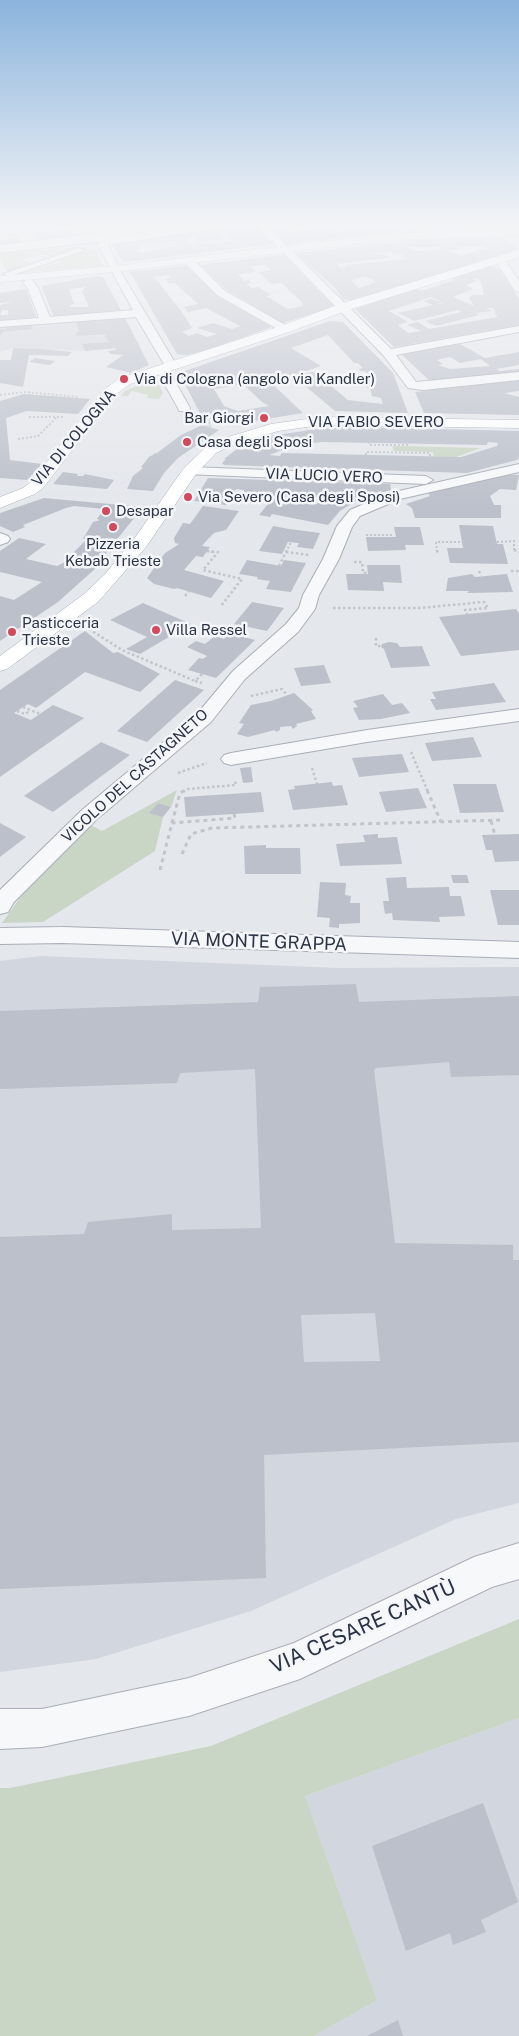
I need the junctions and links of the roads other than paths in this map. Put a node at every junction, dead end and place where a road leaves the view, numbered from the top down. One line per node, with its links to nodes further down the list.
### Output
1 (69, 319): 6 (street)
2 (142, 319): 11 (street)
3 (267, 319): 8 (street)
4 (313, 319): 8 (main road, VIA DI COLOGNA)
5 (355, 319): 10 (street)
6 (46, 321): 7 (street)
7 (0, 324)
8 (285, 329): 11 (main road, VIA DI COLOGNA)
9 (519, 329): 10 (street)
10 (388, 353): 12 (street)
11 (166, 368): 13 (street); 18 (main road, VIA DI COLOGNA)
12 (519, 376)
13 (184, 408)
14 (519, 424): 16 (main road, VIA FABIO SEVERO)
15 (519, 469): 17 (street, VICOLO DEL CASTAGNETO)
16 (190, 471): 17 (street, VIA LUCIO VERO); 19 (main road, VIA FABIO SEVERO)
17 (458, 481): 22 (street, VICOLO DEL CASTAGNETO)
18 (0, 503)
19 (0, 665)
20 (519, 715): 21 (street)
21 (230, 759)
22 (0, 906)
23 (0, 936): 24 (street, VIA MONTE GRAPPA)
24 (519, 950)
25 (519, 1562): 26 (street, VIA CESARE CANTÙ)
26 (0, 1729)

